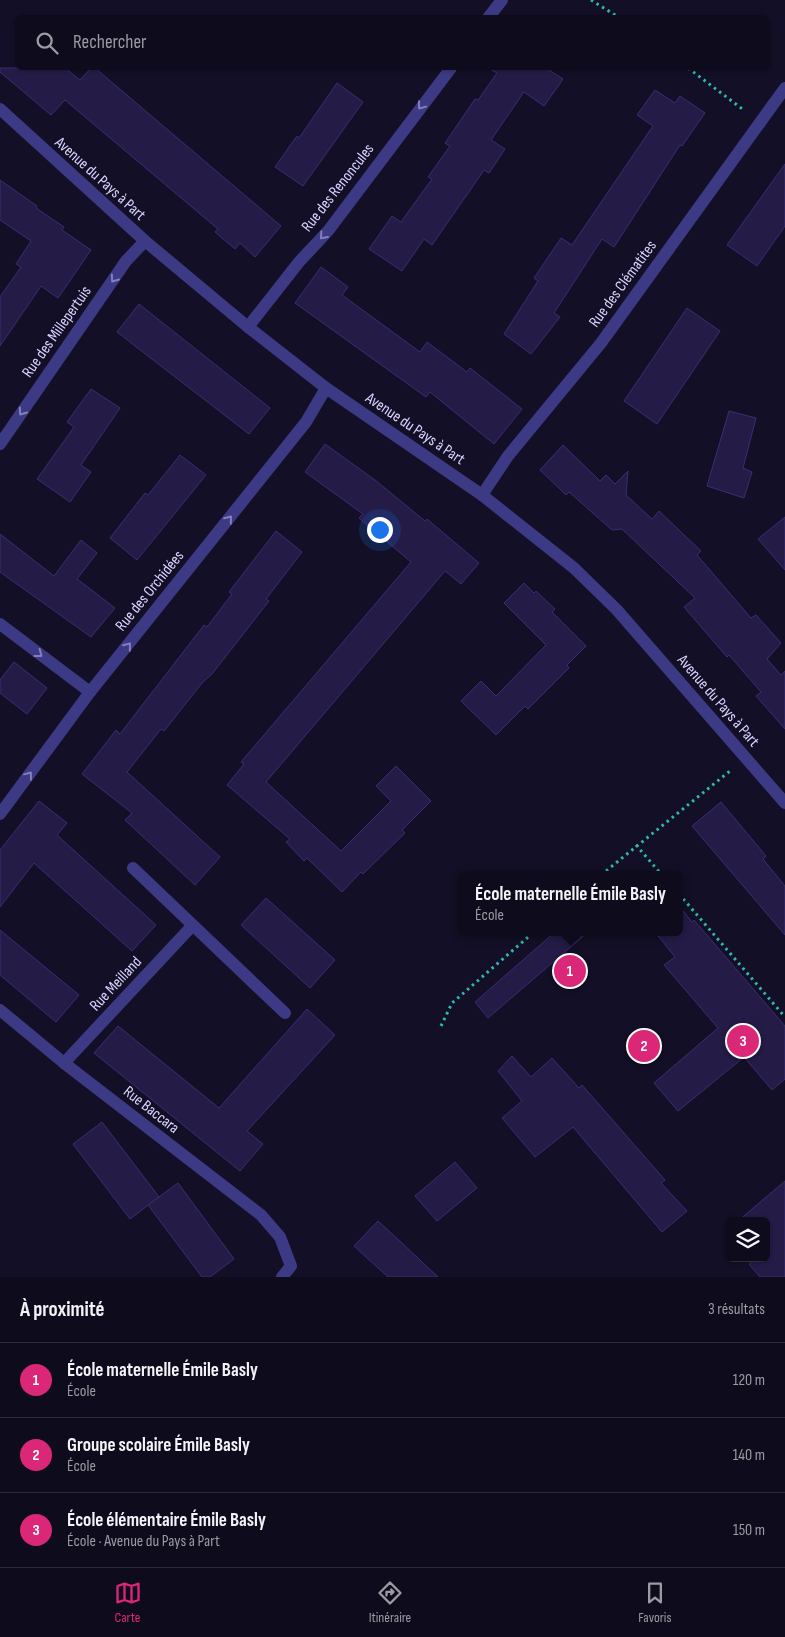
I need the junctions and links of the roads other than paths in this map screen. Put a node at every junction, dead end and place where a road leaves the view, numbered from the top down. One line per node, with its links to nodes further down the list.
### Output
1 (502, 0): 2 (street)
2 (490, 15)
3 (449, 70): 7 (street, Rue des Renoncules, one-way to 7)
4 (785, 88): 10 (street, Rue des Clématites)
5 (0, 109): 6 (street, Avenue du Pays à Part)
6 (145, 241): 7 (street, Avenue du Pays à Part); 9 (street, Rue des Millepertuis, one-way to 9)
7 (248, 327): 8 (street, Avenue du Pays à Part)
8 (326, 388): 10 (street, Avenue du Pays à Part); 12 (street, Rue des Orchidées, one-way to 8)
9 (0, 444)
10 (482, 494): 13 (street, Avenue du Pays à Part)
11 (0, 624): 12 (street, one-way to 12)
12 (90, 692): 14 (street, Rue des Orchidées, one-way to 12)
13 (785, 803)
14 (0, 814)
15 (133, 868): 16 (street)
16 (192, 926): 18 (street); 19 (street, Rue Meilland)
17 (0, 1010): 19 (street, Rue Baccara)
18 (285, 1013)
19 (64, 1063): 20 (street, Rue Baccara)
20 (282, 1277)

